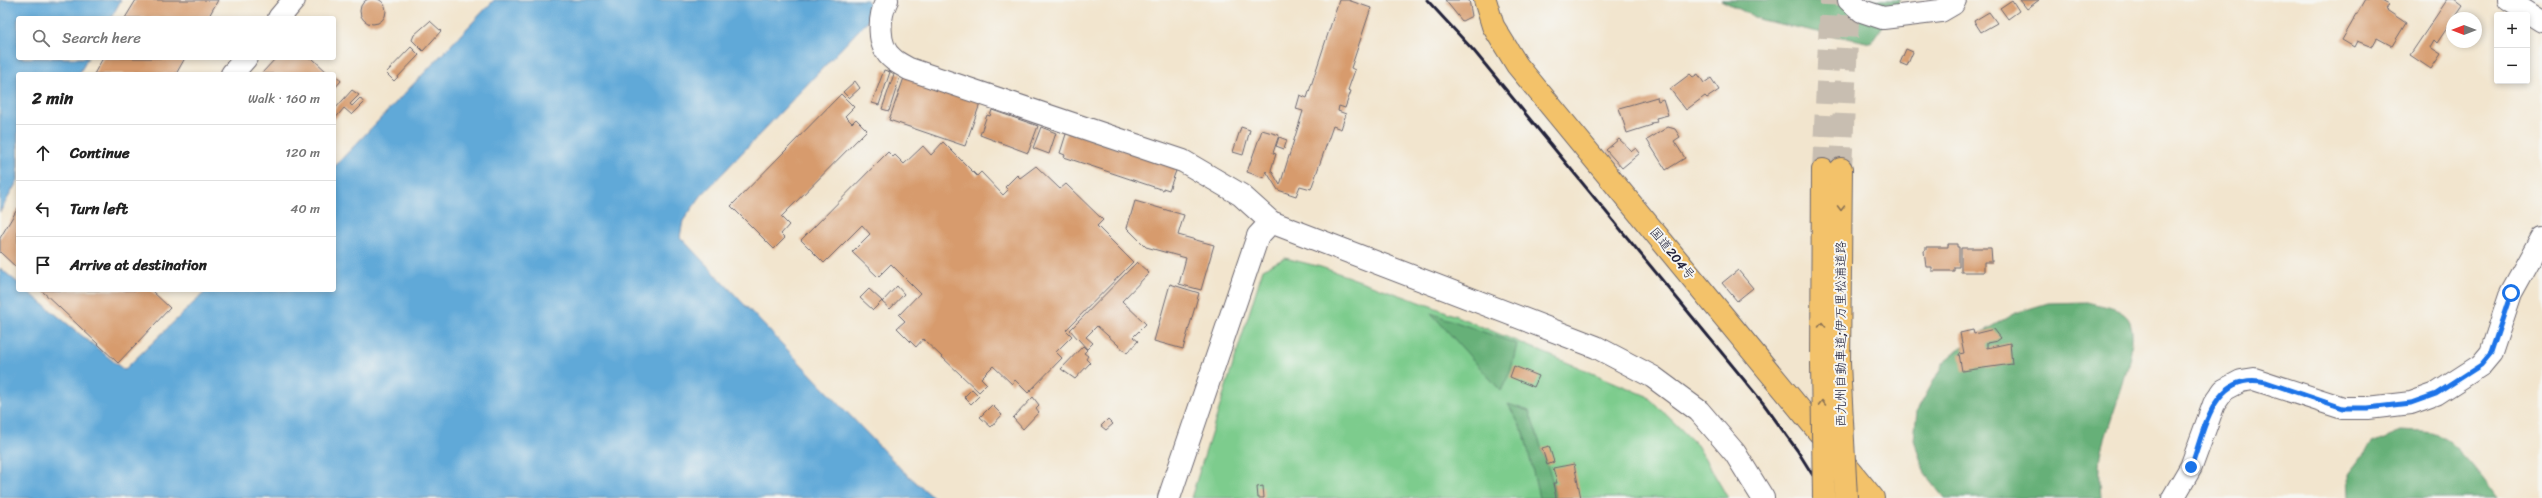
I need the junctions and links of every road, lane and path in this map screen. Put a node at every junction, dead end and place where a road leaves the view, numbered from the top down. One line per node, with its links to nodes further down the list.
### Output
1 (294, 0): 7 (street)
2 (887, 0): 12 (street)
3 (1485, 0): 20 (highway, 国道204号)
4 (1848, 0): 5 (street)
5 (1955, 0)
6 (2509, 0): 8 (street)
7 (281, 16)
8 (2542, 21)
9 (244, 60): 10 (street)
10 (234, 72)
11 (1832, 170): 14 (highway, 西九州自動車道;伊万里松浦道路)
12 (1271, 222): 15 (street); 16 (street)
13 (2542, 237): 21 (street)
14 (1831, 364): 17 (highway, 西九州自動車道;伊万里松浦道路, one-way to 14, bridge); 18 (highway, 西九州自動車道;伊万里松浦道路, bridge); 19 (highway, bridge)
15 (1169, 498)
16 (1763, 498)
17 (1824, 498)
18 (1840, 498)
19 (1846, 498)
20 (1873, 498)
21 (2173, 498)

